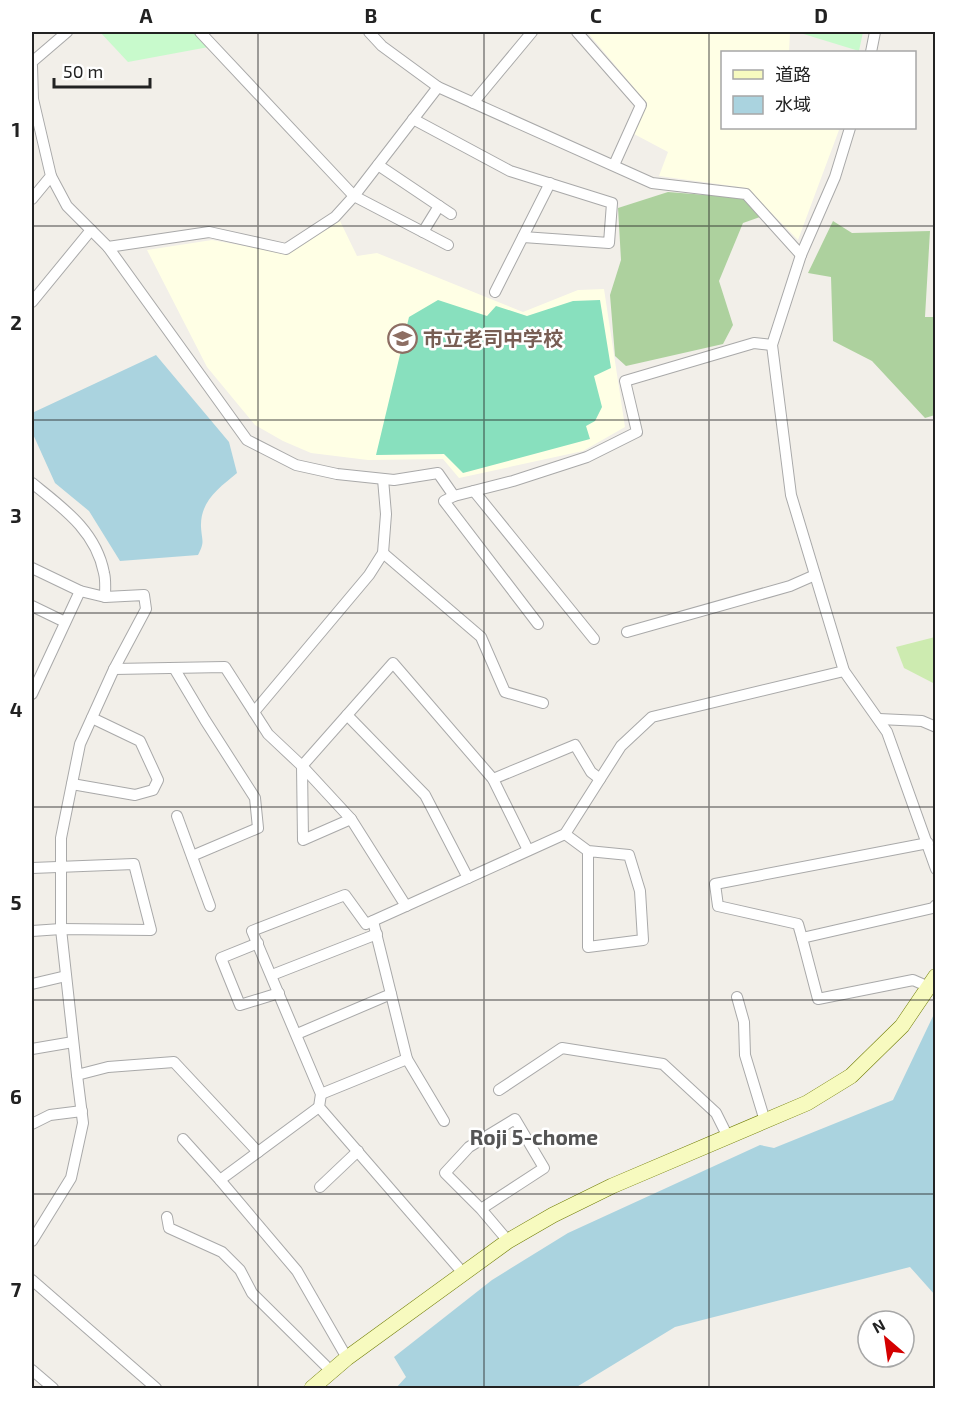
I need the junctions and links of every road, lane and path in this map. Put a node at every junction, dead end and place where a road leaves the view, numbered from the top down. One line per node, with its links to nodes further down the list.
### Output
1 (67, 32): 8 (street)
2 (200, 32): 18 (street)
3 (369, 32): 9 (street)
4 (532, 32): 11 (street)
5 (577, 32): 15 (street)
6 (875, 32): 7 (street)
7 (872, 51)
8 (32, 64): 10 (street)
9 (438, 87): 11 (street); 12 (street)
10 (32, 100): 16 (street)
11 (473, 103): 15 (street)
12 (413, 119): 14 (street); 17 (street)
13 (850, 129): 27 (street)
14 (378, 165): 18 (street); 20 (street)
15 (614, 165): 27 (street)
16 (51, 176): 19 (street); 22 (street)
17 (550, 183): 24 (street); 24 (street)
18 (354, 195): 23 (street); 26 (street)
19 (32, 199)
20 (439, 206): 21 (street); 23 (street)
21 (451, 214)
22 (91, 230): 26 (street); 29 (street)
23 (423, 232): 25 (street)
24 (523, 237): 28 (street)
25 (448, 245)
26 (108, 247): 31 (street)
27 (801, 255): 30 (street)
28 (495, 292)
29 (32, 302)
30 (772, 345): 33 (street); 37 (street)
31 (383, 479): 34 (street); 35 (street)
32 (32, 483): 39 (street)
33 (474, 490): 34 (street); 44 (street)
34 (454, 496): 42 (street)
35 (383, 553): 49 (street); 50 (street)
36 (32, 568): 38 (street)
37 (815, 575): 43 (street); 47 (street)
38 (80, 591): 39 (street); 41 (street)
39 (105, 597): 46 (street)
40 (32, 606): 41 (street)
41 (65, 622): 48 (street)
42 (538, 624)
43 (627, 632)
44 (594, 639)
45 (174, 668): 46 (street); 50 (street); 65 (street)
46 (114, 669): 52 (street)
47 (844, 671): 53 (street); 57 (street)
48 (32, 694)
49 (543, 703)
50 (254, 712): 55 (street)
51 (347, 715): 55 (street); 56 (street); 69 (street)
52 (92, 718): 58 (street); 58 (street)
53 (879, 719): 54 (street); 62 (street)
54 (936, 727)
55 (302, 766): 60 (street); 60 (street)
56 (493, 779): 57 (street); 63 (street)
57 (600, 779): 61 (street)
58 (72, 784): 66 (street)
59 (177, 816): 65 (street)
60 (351, 819): 72 (street)
61 (565, 834): 63 (street); 64 (street)
62 (928, 843): 68 (street); 77 (street)
63 (528, 850): 69 (street)
64 (588, 851): 64 (street)
65 (192, 856): 71 (street)
66 (61, 866): 67 (street); 74 (street); 74 (street)
67 (32, 868)
68 (936, 869)
69 (468, 878): 72 (street)
70 (936, 905): 77 (street)
71 (210, 906)
72 (406, 906): 73 (street)
73 (373, 921): 76 (street); 78 (street)
74 (61, 929): 75 (street); 80 (street)
75 (32, 932)
76 (376, 934): 79 (street); 84 (street)
77 (802, 938): 81 (street)
78 (258, 943): 79 (street); 83 (street)
79 (272, 975): 83 (street)
80 (66, 976): 82 (street); 87 (street)
81 (932, 981): 96 (street)
82 (32, 984)
83 (279, 993): 86 (street)
84 (392, 994): 86 (street); 89 (street)
85 (737, 997): 96 (street)
86 (297, 1034): 92 (street)
87 (73, 1042): 88 (street); 90 (street)
88 (32, 1049)
89 (407, 1059): 92 (street); 95 (street)
90 (77, 1075): 94 (street); 101 (street)
91 (499, 1090): 98 (street)
92 (321, 1094): 93 (street)
93 (319, 1107): 100 (street); 101 (street)
94 (82, 1111): 97 (street); 106 (street)
95 (444, 1121)
96 (765, 1121): 98 (street)
97 (32, 1124)
98 (728, 1137): 107 (street)
99 (183, 1138): 102 (street)
100 (358, 1151): 103 (street); 108 (street)
101 (258, 1152): 102 (street)
102 (220, 1180): 110 (street)
103 (320, 1187)
104 (481, 1209): 104 (street); 107 (street)
105 (166, 1218): 112 (street)
106 (32, 1241)
107 (508, 1241): 108 (street)
108 (464, 1273): 110 (street)
109 (32, 1280): 114 (street)
110 (347, 1358): 112 (street)
111 (32, 1371): 113 (street)
112 (331, 1371): 115 (street)
113 (53, 1389)
114 (156, 1389)
115 (312, 1389)

